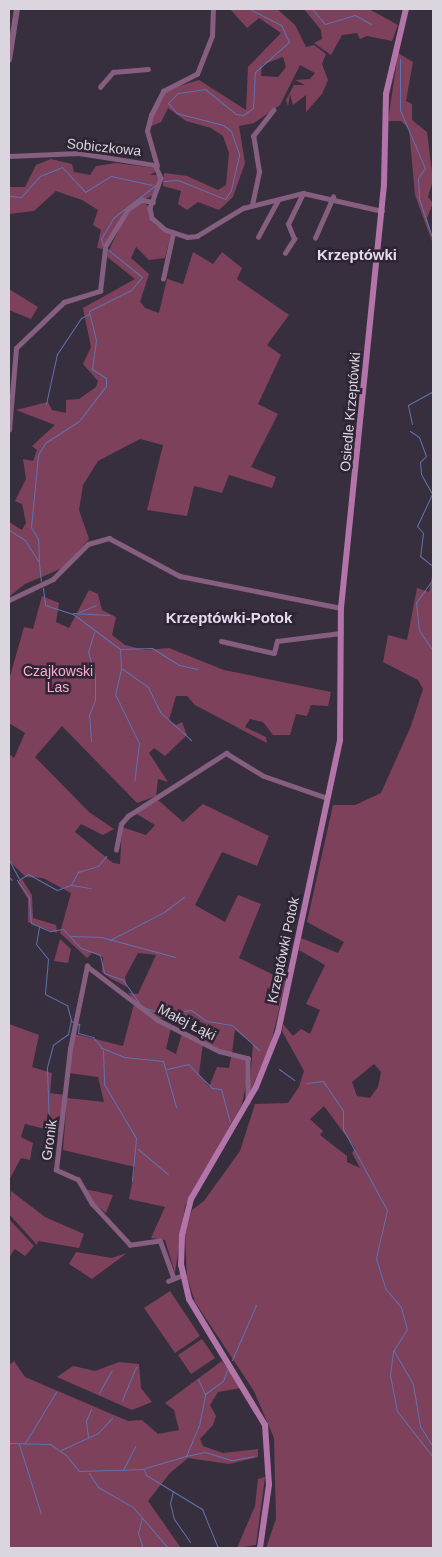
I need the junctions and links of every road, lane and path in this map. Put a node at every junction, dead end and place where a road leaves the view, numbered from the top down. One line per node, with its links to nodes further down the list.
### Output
1 (17, 9): 4 (street)
2 (213, 9): 9 (street)
3 (406, 9): 15 (main road, Osiedle Krzeptówki)
4 (9, 60)
5 (148, 68): 6 (street)
6 (100, 86)
7 (273, 110): 14 (street)
8 (9, 156): 9 (street, Sobiczkowa)
9 (157, 166): 13 (street, Sobiczkowa)
10 (303, 193): 11 (street); 12 (street); 19 (street)
11 (332, 197): 15 (street); 18 (street)
12 (278, 200): 14 (street); 17 (street)
13 (153, 202): 16 (street); 21 (street)
14 (252, 205): 16 (street)
15 (382, 211): 23 (main road, Osiedle Krzeptówki)
16 (173, 233): 20 (street)
17 (258, 237)
18 (314, 238)
19 (285, 254)
20 (163, 280)
21 (9, 430)
22 (9, 600): 23 (street)
23 (341, 608): 24 (main road, Osiedle Krzeptówki)
24 (340, 633): 25 (street); 26 (main road, Osiedle Krzeptówki)
25 (221, 641)
26 (327, 798): 27 (street); 29 (main road, Krzeptówki Potok)
27 (116, 850)
28 (86, 966): 29 (street, Małej Łąki); 31 (street, Gronik)
29 (248, 1102): 30 (main road)
30 (183, 1275): 31 (street); 33 (main road)
31 (173, 1277): 32 (street)
32 (168, 1281)
33 (260, 1548)

